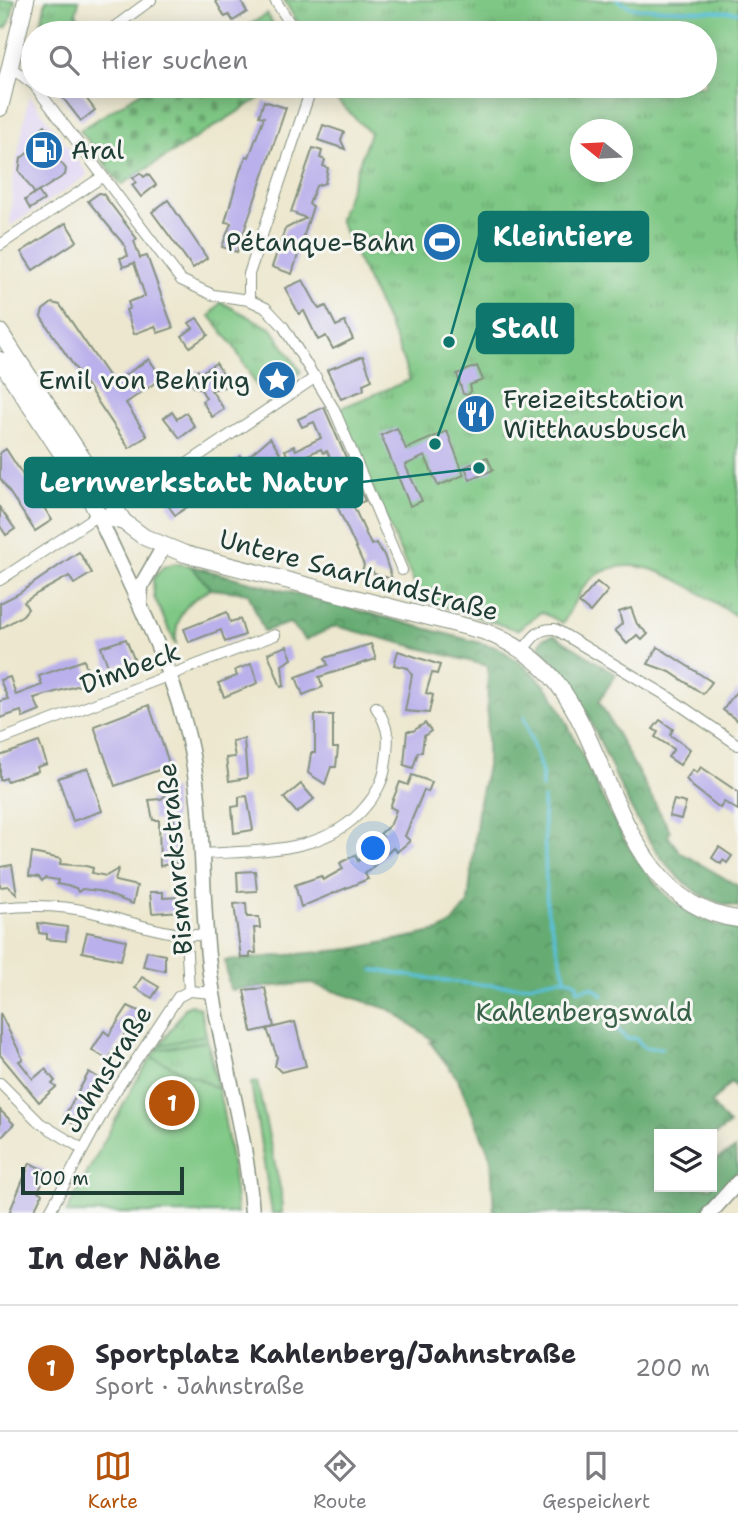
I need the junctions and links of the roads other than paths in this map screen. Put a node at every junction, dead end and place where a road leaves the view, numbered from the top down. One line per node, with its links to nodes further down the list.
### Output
1 (26, 0): 6 (main road)
2 (151, 0): 4 (street)
3 (275, 0): 5 (street)
4 (122, 21)
5 (288, 21)
6 (10, 67): 7 (street); 10 (main road)
7 (21, 75)
8 (44, 98): 11 (street)
9 (309, 98): 13 (street)
10 (0, 108)
11 (102, 177): 12 (street); 13 (street)
12 (0, 245)
13 (249, 300): 16 (street)
14 (0, 332): 19 (main road)
15 (0, 360): 18 (main road)
16 (316, 377): 17 (street); 21 (street)
17 (139, 496)
18 (99, 515): 19 (main road); 22 (street); 23 (main road, Bismarckstraße)
19 (124, 522): 20 (main road, Untere Saarlandstraße)
20 (164, 546): 23 (main road); 25 (main road, Untere Saarlandstraße)
21 (402, 570)
22 (0, 580)
23 (140, 601): 26 (main road, Bismarckstraße)
24 (275, 635): 26 (street, Dimbeck)
25 (523, 650): 29 (street); 32 (main road, Untere Saarlandstraße)
26 (169, 677): 28 (street, Dimbeck); 30 (main road, Bismarckstraße)
27 (376, 707): 30 (street)
28 (0, 740)
29 (738, 745)
30 (201, 854): 33 (main road, Bismarckstraße)
31 (0, 908): 34 (street)
32 (738, 919)
33 (208, 935): 34 (street); 36 (main road, Bismarckstraße)
34 (186, 936): 35 (street, Jahnstraße)
35 (189, 991): 36 (street, Jahnstraße); 38 (street, Jahnstraße)
36 (213, 993): 41 (main road, Bismarckstraße)
37 (0, 1083): 38 (street)
38 (81, 1148): 40 (street, Jahnstraße)
39 (738, 1182): 42 (main road)
40 (49, 1213)
41 (252, 1213)
42 (710, 1213)

